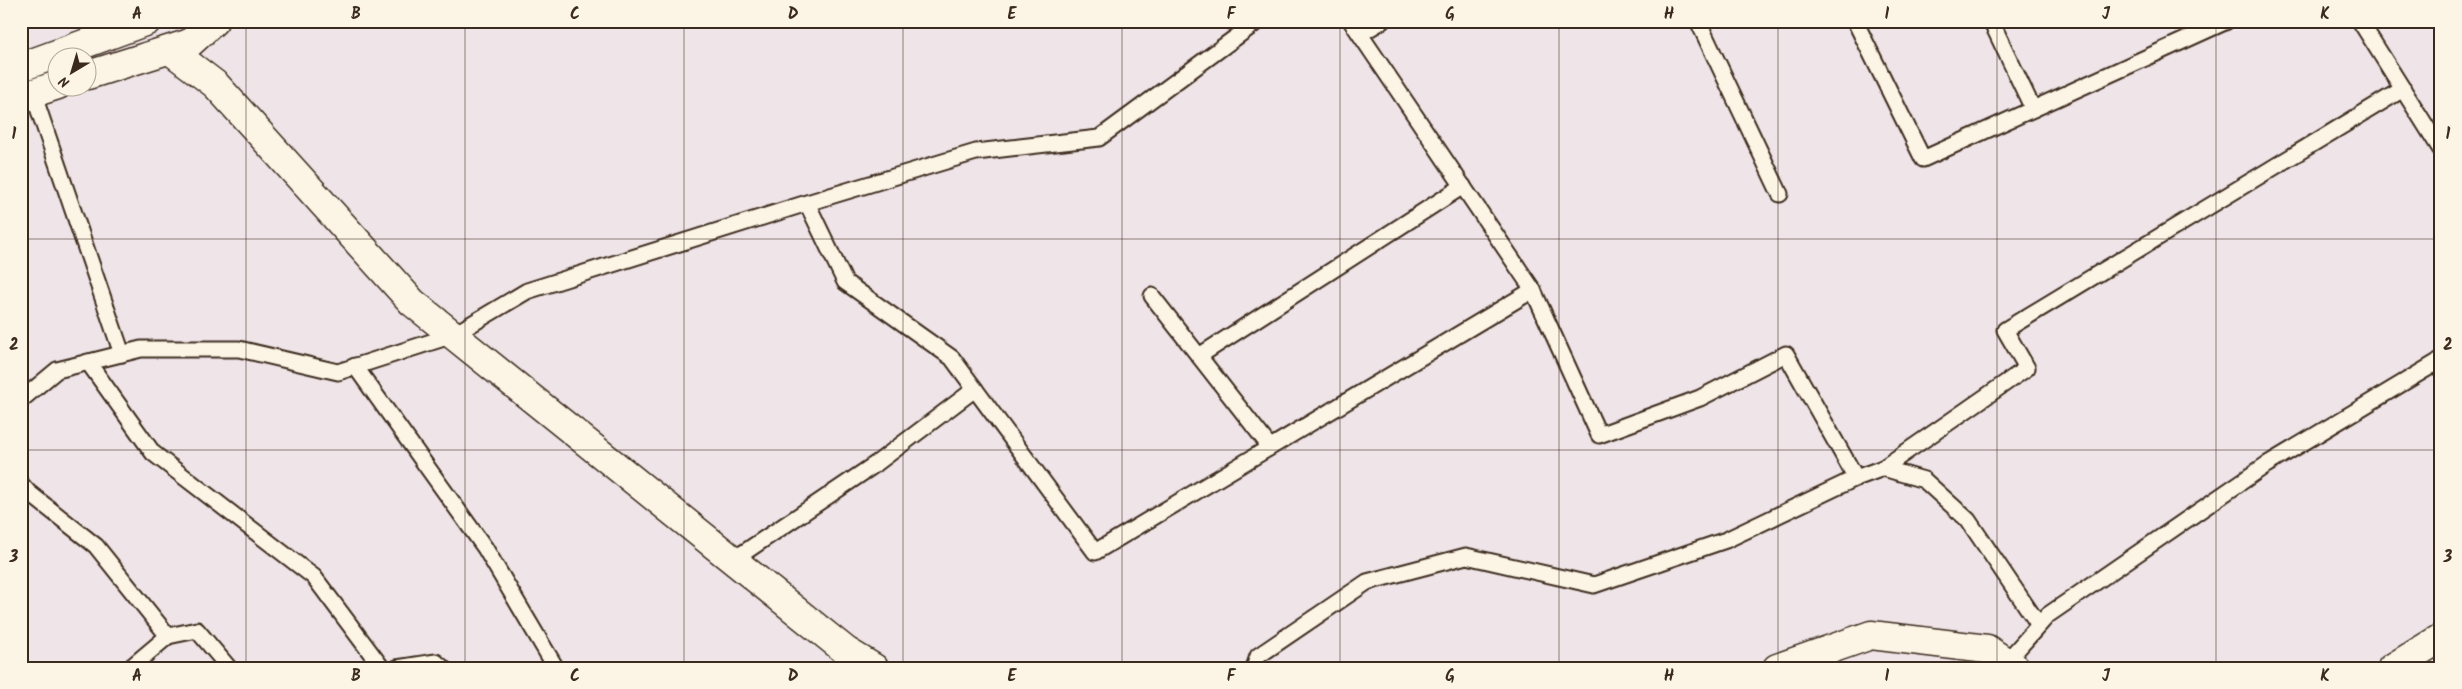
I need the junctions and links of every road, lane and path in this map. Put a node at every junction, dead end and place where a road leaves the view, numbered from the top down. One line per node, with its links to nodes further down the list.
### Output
1 (147, 21): 13 (street)
2 (214, 21): 12 (street)
3 (1258, 21): 23 (lane)
4 (1351, 21): 11 (lane)
5 (1382, 21): 11 (lane)
6 (1698, 21): 22 (lane)
7 (1856, 21): 19 (lane)
8 (1991, 21): 19 (lane)
9 (2227, 21): 19 (lane)
10 (2360, 21): 17 (lane)
11 (1360, 34): 21 (lane)
12 (170, 50): 14 (street); 26 (street)
13 (98, 56)
14 (98, 63)
15 (48, 66): 16 (street)
16 (21, 67)
17 (2403, 89): 20 (lane); 35 (lane)
18 (37, 91): 27 (lane)
19 (2033, 109)
20 (2441, 150)
21 (1463, 186): 24 (lane); 28 (lane)
22 (1780, 194)
23 (807, 203): 26 (lane); 32 (lane)
24 (1533, 290): 34 (lane); 36 (lane)
25 (1152, 296): 28 (lane)
26 (453, 335): 31 (lane); 38 (street)
27 (122, 354): 30 (lane); 31 (lane)
28 (1199, 356): 34 (lane)
29 (2441, 360): 39 (lane)
30 (88, 362): 33 (lane); 45 (lane)
31 (354, 366): 48 (lane)
32 (975, 389): 34 (lane); 38 (lane)
33 (21, 400)
34 (1270, 447)
35 (1883, 468): 36 (lane); 39 (lane)
36 (1856, 478): 50 (lane)
37 (21, 484): 40 (lane)
38 (733, 560): 49 (street)
39 (2039, 625): 42 (lane)
40 (168, 636): 43 (lane); 44 (lane)
41 (2441, 638): 52 (street)
42 (2011, 665): 51 (street)
43 (130, 668)
44 (229, 668)
45 (382, 668)
46 (397, 668): 47 (lane)
47 (443, 668)
48 (556, 668)
49 (874, 668)
50 (1254, 668)
51 (1777, 668)
52 (2392, 668)

